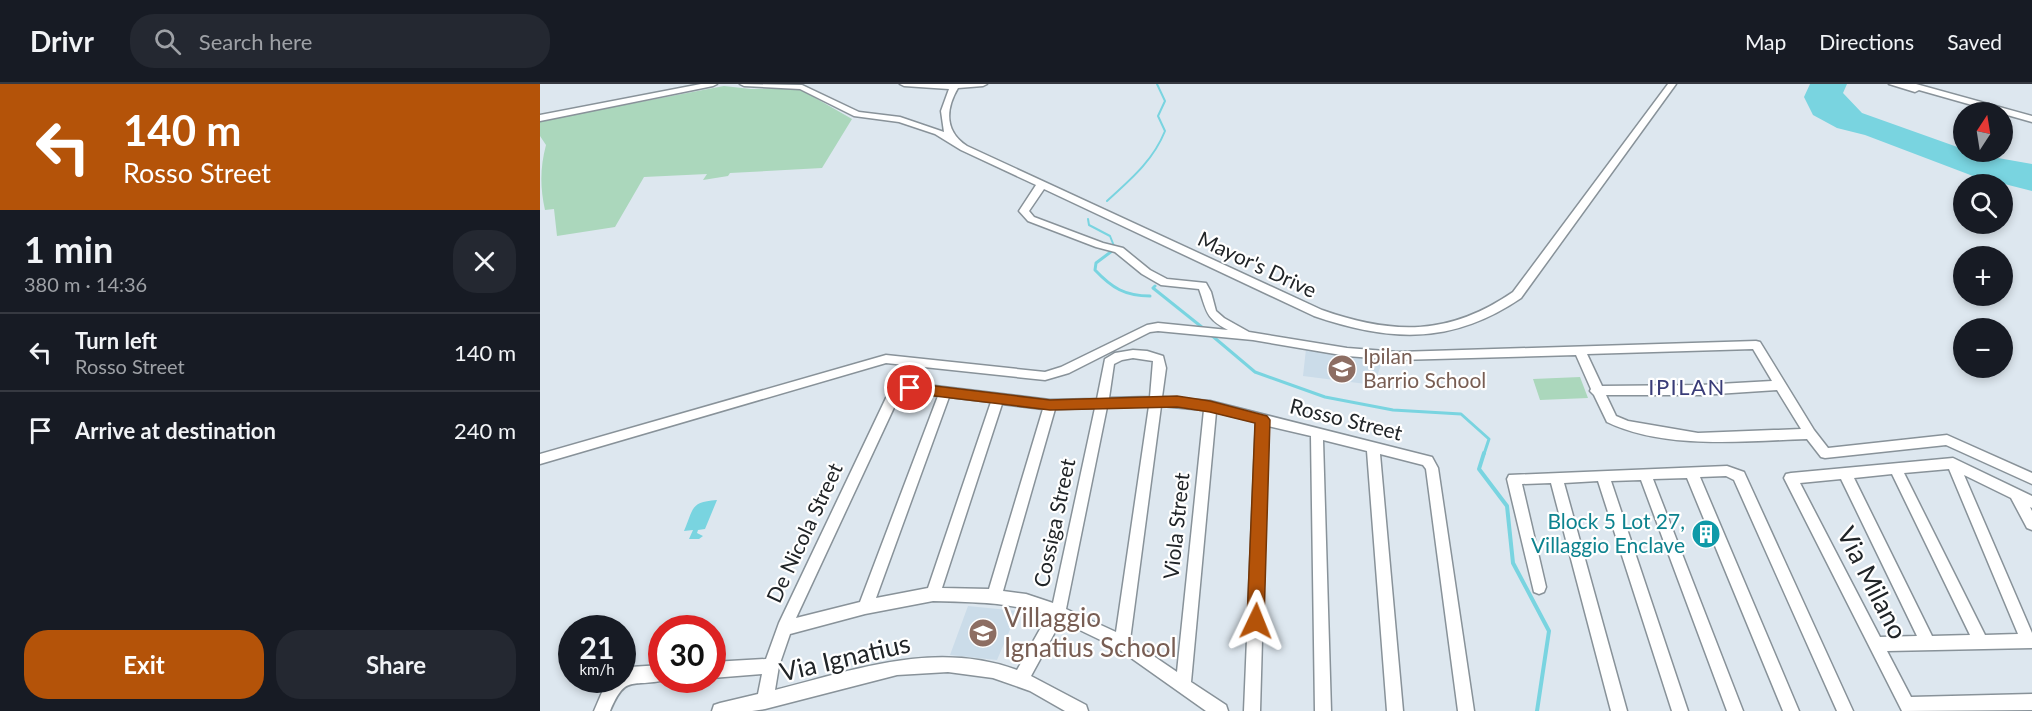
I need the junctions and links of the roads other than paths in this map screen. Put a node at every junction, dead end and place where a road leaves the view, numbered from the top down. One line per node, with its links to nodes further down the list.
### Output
1 (682, 84): 11 (street)
2 (713, 84): 13 (street)
3 (744, 84): 15 (street, Mayor's Drive)
4 (904, 84): 9 (street)
5 (983, 84): 9 (street)
6 (1672, 84): 16 (street, Mayor's Drive)
7 (1893, 84): 10 (street)
8 (1907, 84): 14 (street)
9 (955, 85): 15 (street)
10 (1957, 102)
11 (540, 111)
12 (2013, 117): 14 (street)
13 (540, 118)
14 (2032, 121)
15 (952, 138): 16 (street, Mayor's Drive)
16 (1042, 184): 17 (street)
17 (1253, 336): 18 (street); 32 (street)
18 (1579, 350): 19 (street); 21 (street)
19 (1780, 385): 21 (street); 30 (street)
20 (899, 390): 22 (street, Rosso Street); 49 (street, De Nicola Street)
21 (1596, 391): 30 (street)
22 (945, 392): 23 (street, Rosso Street); 47 (street)
23 (998, 399): 26 (street, Rosso Street); 45 (street)
24 (1156, 401): 25 (street, Rosso Street); 25 (street, Cossiga Street); 27 (street, Rosso Street); 52 (street)
25 (1102, 404): 26 (street, Rosso Street); 48 (street, Cossiga Street)
26 (1050, 405): 46 (street)
27 (1210, 406): 28 (street, Rosso Street); 58 (street, Viola Street)
28 (1263, 420): 29 (street, Rosso Street); 68 (street)
29 (1317, 433): 31 (street, Rosso Street); 69 (street)
30 (1810, 434): 40 (street)
31 (1373, 447): 70 (street); 71 (street, Rosso Street)
32 (540, 459)
33 (1953, 463): 34 (street); 41 (street); 50 (street)
34 (1896, 469): 36 (street); 51 (street)
35 (1691, 472): 37 (street); 75 (street); 76 (street)
36 (1845, 473): 53 (street); 54 (street, Via Milano)
37 (1645, 474): 38 (street); 74 (street)
38 (1603, 476): 39 (street); 73 (street)
39 (1556, 478): 44 (street); 72 (street)
40 (2032, 479)
41 (2015, 492): 42 (street); 43 (street)
42 (2032, 502)
43 (2032, 524)
44 (1539, 587)
45 (933, 594): 46 (street); 47 (street)
46 (994, 596): 48 (street)
47 (865, 607): 49 (street)
48 (1058, 612): 52 (street); 57 (street, Cossiga Street)
49 (784, 628): 55 (street, De Nicola Street)
50 (2030, 641): 51 (street)
51 (1981, 642): 53 (street)
52 (1122, 643): 58 (street)
53 (1928, 643): 54 (street)
54 (1876, 644): 63 (street, Via Milano)
55 (771, 666): 56 (street); 60 (street, De Nicola Street)
56 (726, 669)
57 (1021, 678): 60 (street, Via Ignatius); 66 (street, Via Ignatius)
58 (1183, 686): 67 (street)
59 (610, 693): 64 (street)
60 (765, 701): 65 (street, Via Ignatius)
61 (2032, 702): 62 (street)
62 (1983, 707): 63 (street)
63 (1908, 708)
64 (602, 711)
65 (720, 711)
66 (1080, 711)
67 (1220, 711)
68 (1252, 711)
69 (1323, 711)
70 (1395, 711)
71 (1466, 711)
72 (1619, 711)
73 (1680, 711)
74 (1735, 711)
75 (1791, 711)
76 (1845, 711)

